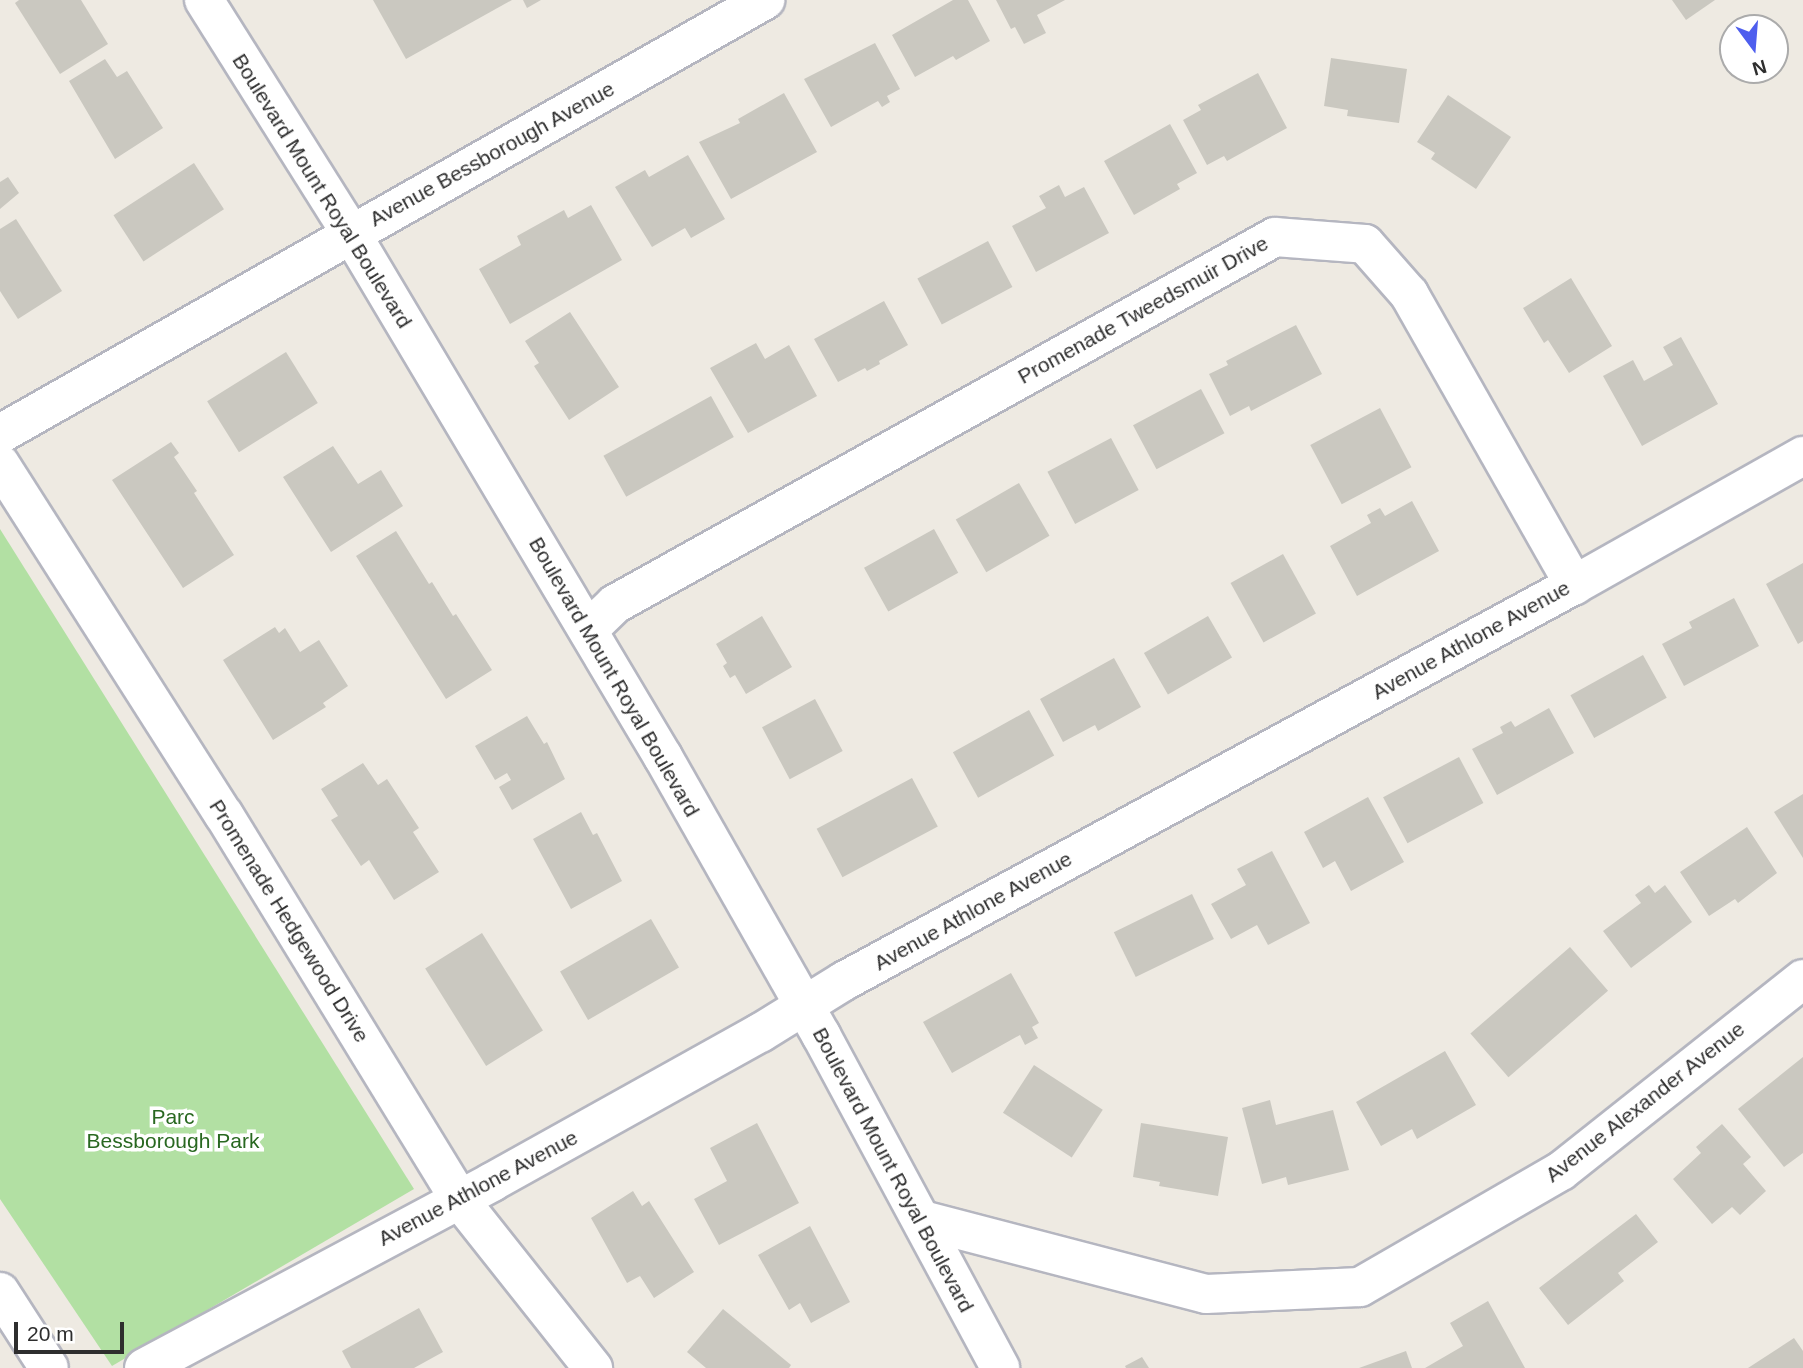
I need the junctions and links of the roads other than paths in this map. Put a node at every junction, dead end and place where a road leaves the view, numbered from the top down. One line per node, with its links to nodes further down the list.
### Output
1 (204, 0): 3 (street, Boulevard Mount Royal Boulevard)
2 (765, 0): 3 (street, Avenue Bessborough Avenue)
3 (351, 233): 4 (street, Avenue Bessborough Avenue); 8 (street, Boulevard Mount Royal Boulevard)
4 (0, 434)
5 (1803, 456): 7 (street, Avenue Athlone Avenue)
6 (0, 464): 11 (street, Promenade Hedgewood Drive)
7 (1573, 585): 8 (street, Promenade Tweedsmuir Drive); 10 (street, Avenue Athlone Avenue)
8 (588, 630): 10 (street, Boulevard Mount Royal Boulevard)
9 (1803, 979): 12 (street, Avenue Alexander Avenue)
10 (804, 1006): 11 (street, Avenue Athlone Avenue); 12 (street, Boulevard Mount Royal Boulevard)
11 (459, 1199): 15 (street, Avenue Athlone Avenue); 16 (street, Promenade Hedgewood Drive)
12 (922, 1220): 17 (street, Boulevard Mount Royal Boulevard)
13 (0, 1292): 14 (street)
14 (49, 1368)
15 (144, 1368)
16 (593, 1368)
17 (1000, 1368)

